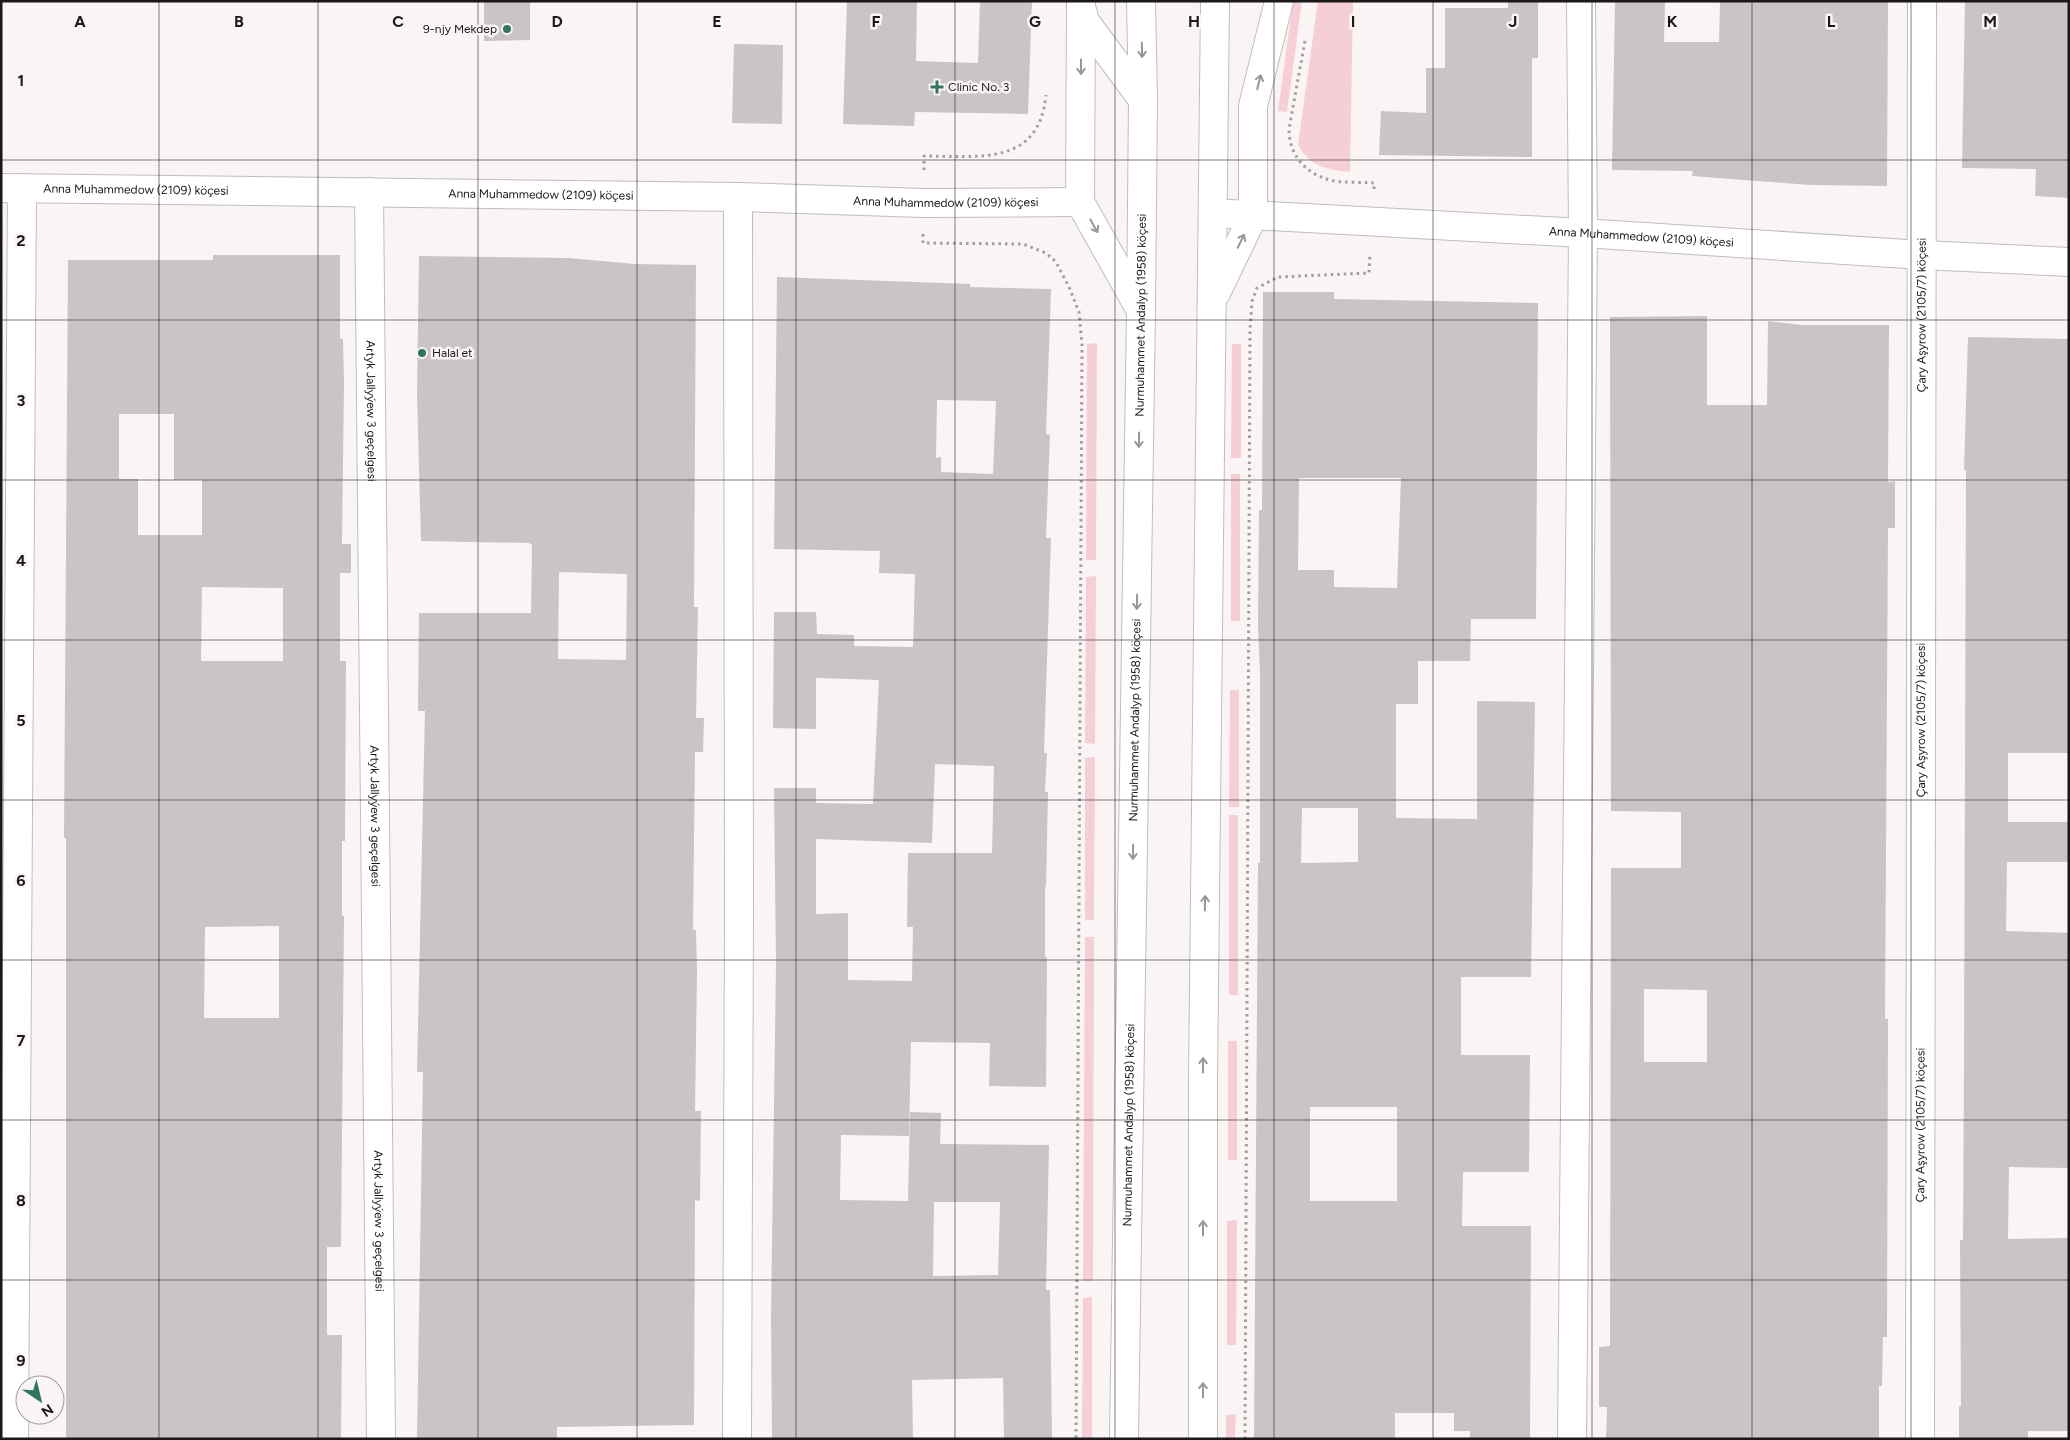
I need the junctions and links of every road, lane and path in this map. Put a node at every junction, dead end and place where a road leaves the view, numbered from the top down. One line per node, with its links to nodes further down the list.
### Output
1 (1141, 1): 9 (street, Nurmuhammet Andalyp (1958) köçesi, one-way to 9)
2 (1215, 1): 16 (street)
3 (1279, 1): 17 (street, one-way to 3)
4 (1581, 1): 18 (street)
5 (1922, 1): 20 (street, Çary Aşyrow (2105/7) köçesi)
6 (1084, 6): 9 (street); 15 (street, one-way to 15)
7 (1305, 38): 11 (path)
8 (1046, 89): 10 (path)
9 (1143, 100): 24 (street, Nurmuhammet Andalyp (1958) köçesi)
10 (924, 156)
11 (1374, 182)
12 (12, 188): 13 (street, Anna Muhammedow (2109) köçesi); 25 (street)
13 (370, 192): 14 (street, Anna Muhammedow (2109) köçesi); 26 (street, Artyk Jallyýew 3 geçelgesi)
14 (738, 197): 15 (street, Anna Muhammedow (2109) köçesi); 27 (street)
15 (1080, 202): 24 (street, one-way to 24)
16 (1213, 214): 17 (street, Anna Muhammedow (2109) köçesi); 23 (street)
17 (1253, 216): 18 (street, Anna Muhammedow (2109) köçesi); 23 (street, one-way to 17)
18 (1582, 233): 20 (street, Anna Muhammedow (2109) köçesi); 32 (street)
19 (923, 243): 28 (path)
20 (1922, 255): 21 (street, Anna Muhammedow (2109) köçesi); 33 (street, Çary Aşyrow (2105/7) köçesi)
21 (2069, 262)
22 (1369, 273): 31 (path)
23 (1212, 301): 30 (street, one-way to 23)
24 (1141, 311): 29 (street, Nurmuhammet Andalyp (1958) köçesi, one-way to 29)
25 (14, 1439)
26 (381, 1439)
27 (737, 1439)
28 (1076, 1439)
29 (1124, 1439)
30 (1203, 1439)
31 (1245, 1439)
32 (1572, 1439)
33 (1920, 1439)

